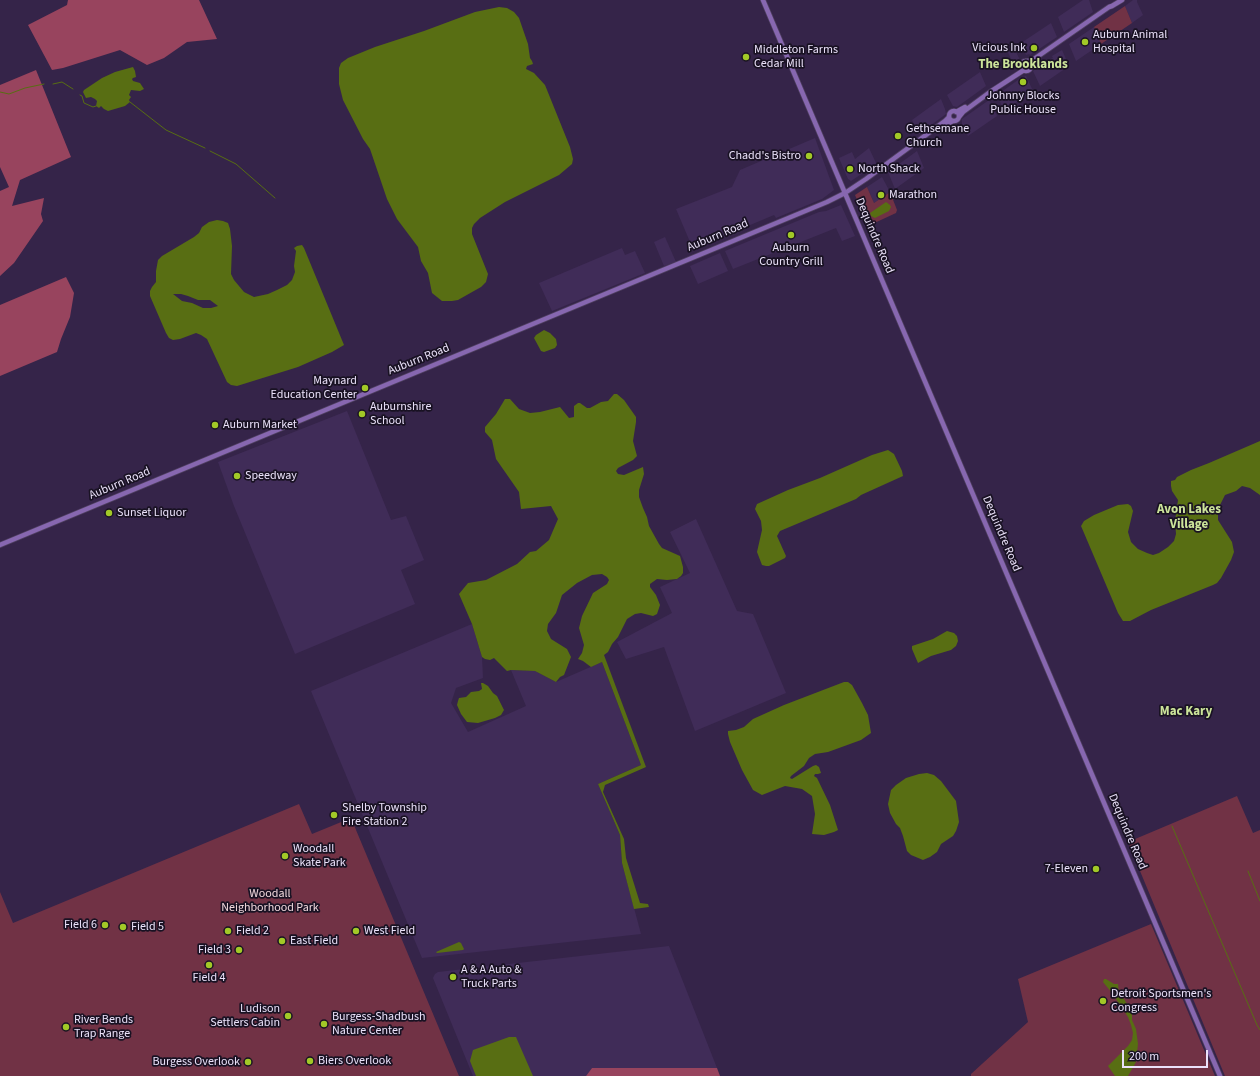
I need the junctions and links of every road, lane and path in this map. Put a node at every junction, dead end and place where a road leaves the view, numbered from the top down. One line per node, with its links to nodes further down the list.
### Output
1 (763, 0): 8 (main road, Dequindre Road)
2 (1122, 0): 3 (main road)
3 (1029, 64): 4 (main road); 4 (main road)
4 (1023, 68): 5 (main road); 6 (main road)
5 (956, 112): 6 (main road); 7 (main road)
6 (959, 117): 7 (main road)
7 (951, 119): 8 (main road, Auburn Road)
8 (845, 193): 9 (main road, Auburn Road); 10 (main road, Dequindre Road)
9 (0, 546)
10 (1220, 1076)

